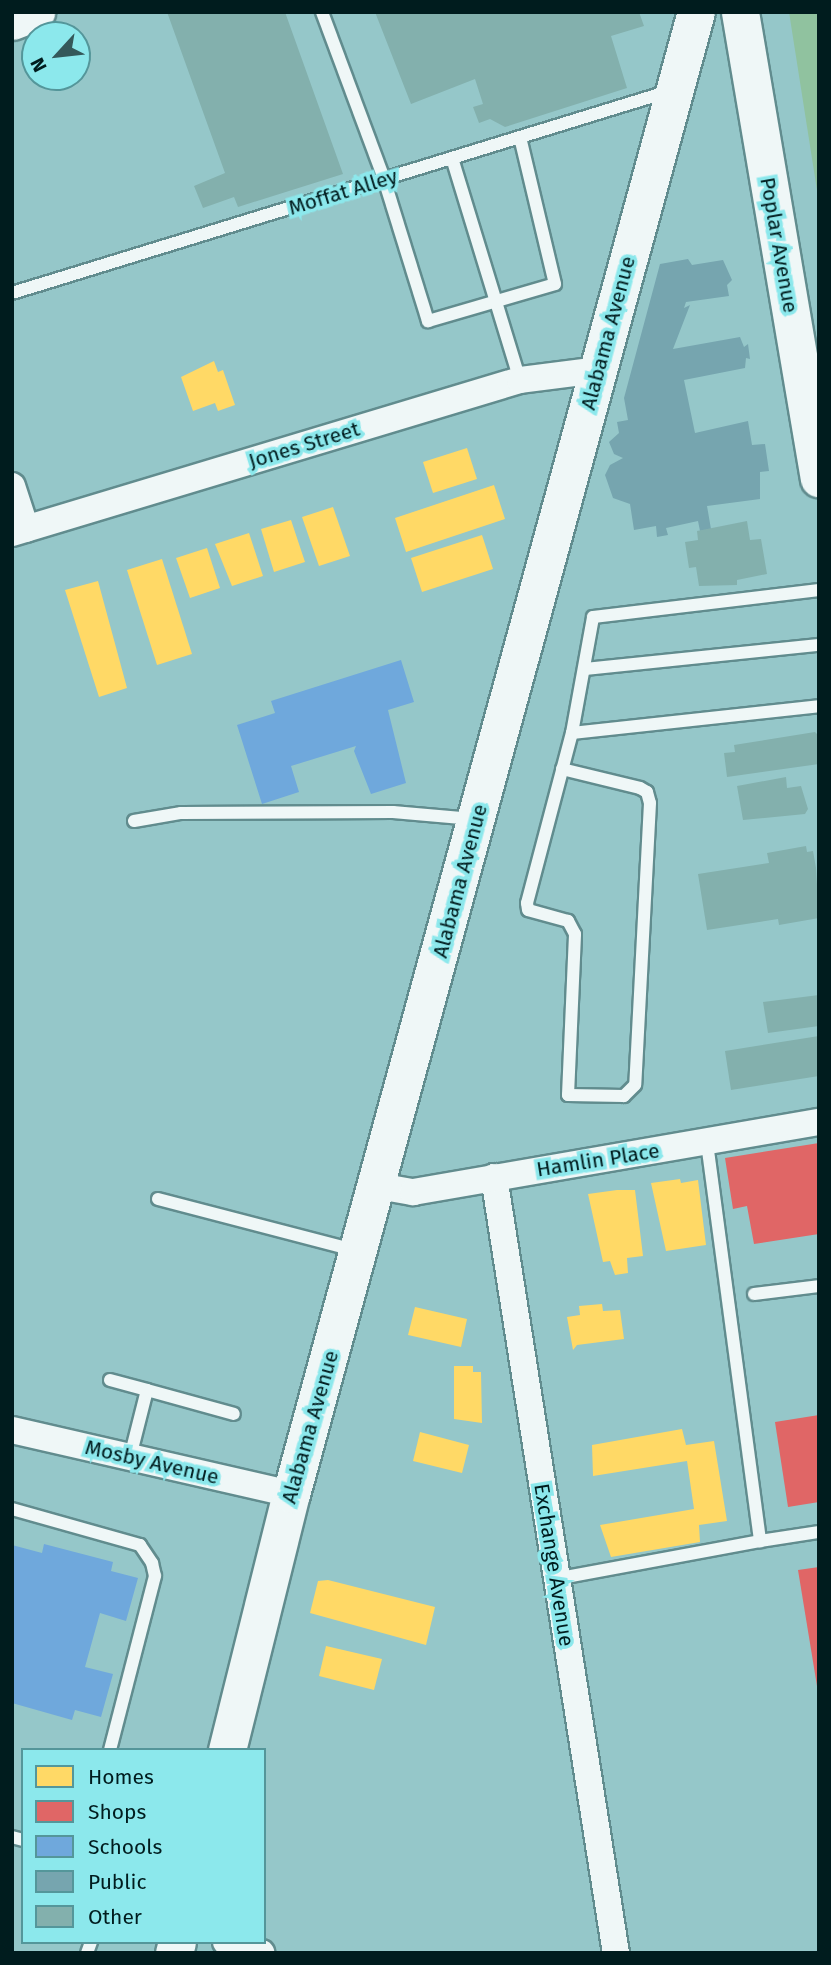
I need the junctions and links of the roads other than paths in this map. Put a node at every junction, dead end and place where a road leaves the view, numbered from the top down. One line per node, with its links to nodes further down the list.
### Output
1 (36, 12): 5 (street)
2 (322, 12): 9 (lane)
3 (696, 12): 6 (street, Alabama Avenue)
4 (740, 12): 14 (street, Poplar Avenue)
5 (12, 21)
6 (674, 90): 7 (lane, Moffat Alley); 12 (street, Alabama Avenue)
7 (520, 137): 8 (lane, Moffat Alley); 11 (lane)
8 (452, 158): 9 (lane, Moffat Alley); 11 (lane)
9 (384, 179): 10 (lane, Moffat Alley); 11 (lane)
10 (12, 293)
11 (496, 304): 13 (lane)
12 (598, 370): 13 (street, Jones Street); 23 (street, Alabama Avenue)
13 (520, 380): 16 (street, Jones Street)
14 (819, 478)
15 (12, 486): 16 (street)
16 (19, 531)
17 (819, 590): 19 (lane)
18 (819, 645): 19 (lane)
19 (585, 669): 21 (lane)
20 (819, 706): 21 (lane)
21 (572, 733): 22 (lane)
22 (562, 769): 22 (lane)
23 (477, 820): 24 (lane); 28 (street, Alabama Avenue)
24 (134, 821)
25 (819, 1122): 26 (street, Hamlin Place)
26 (707, 1143): 27 (street, Hamlin Place); 41 (lane)
27 (494, 1177): 28 (street, Hamlin Place); 42 (street, Exchange Avenue)
28 (378, 1186): 30 (street, Alabama Avenue)
29 (158, 1199): 30 (lane)
30 (359, 1251): 38 (street, Alabama Avenue)
31 (819, 1286): 32 (lane)
32 (754, 1294)
33 (110, 1380): 34 (lane)
34 (147, 1390): 35 (lane); 37 (lane)
35 (234, 1415)
36 (12, 1430): 37 (street, Mosby Avenue)
37 (130, 1457): 38 (street, Mosby Avenue)
38 (291, 1494): 44 (street, Alabama Avenue)
39 (12, 1509): 43 (lane)
40 (819, 1532): 41 (lane)
41 (760, 1541): 42 (lane)
42 (555, 1579): 47 (street, Exchange Avenue)
43 (111, 1748)
44 (228, 1748)
45 (232, 1944): 46 (street)
46 (261, 1953)
47 (616, 1953)

